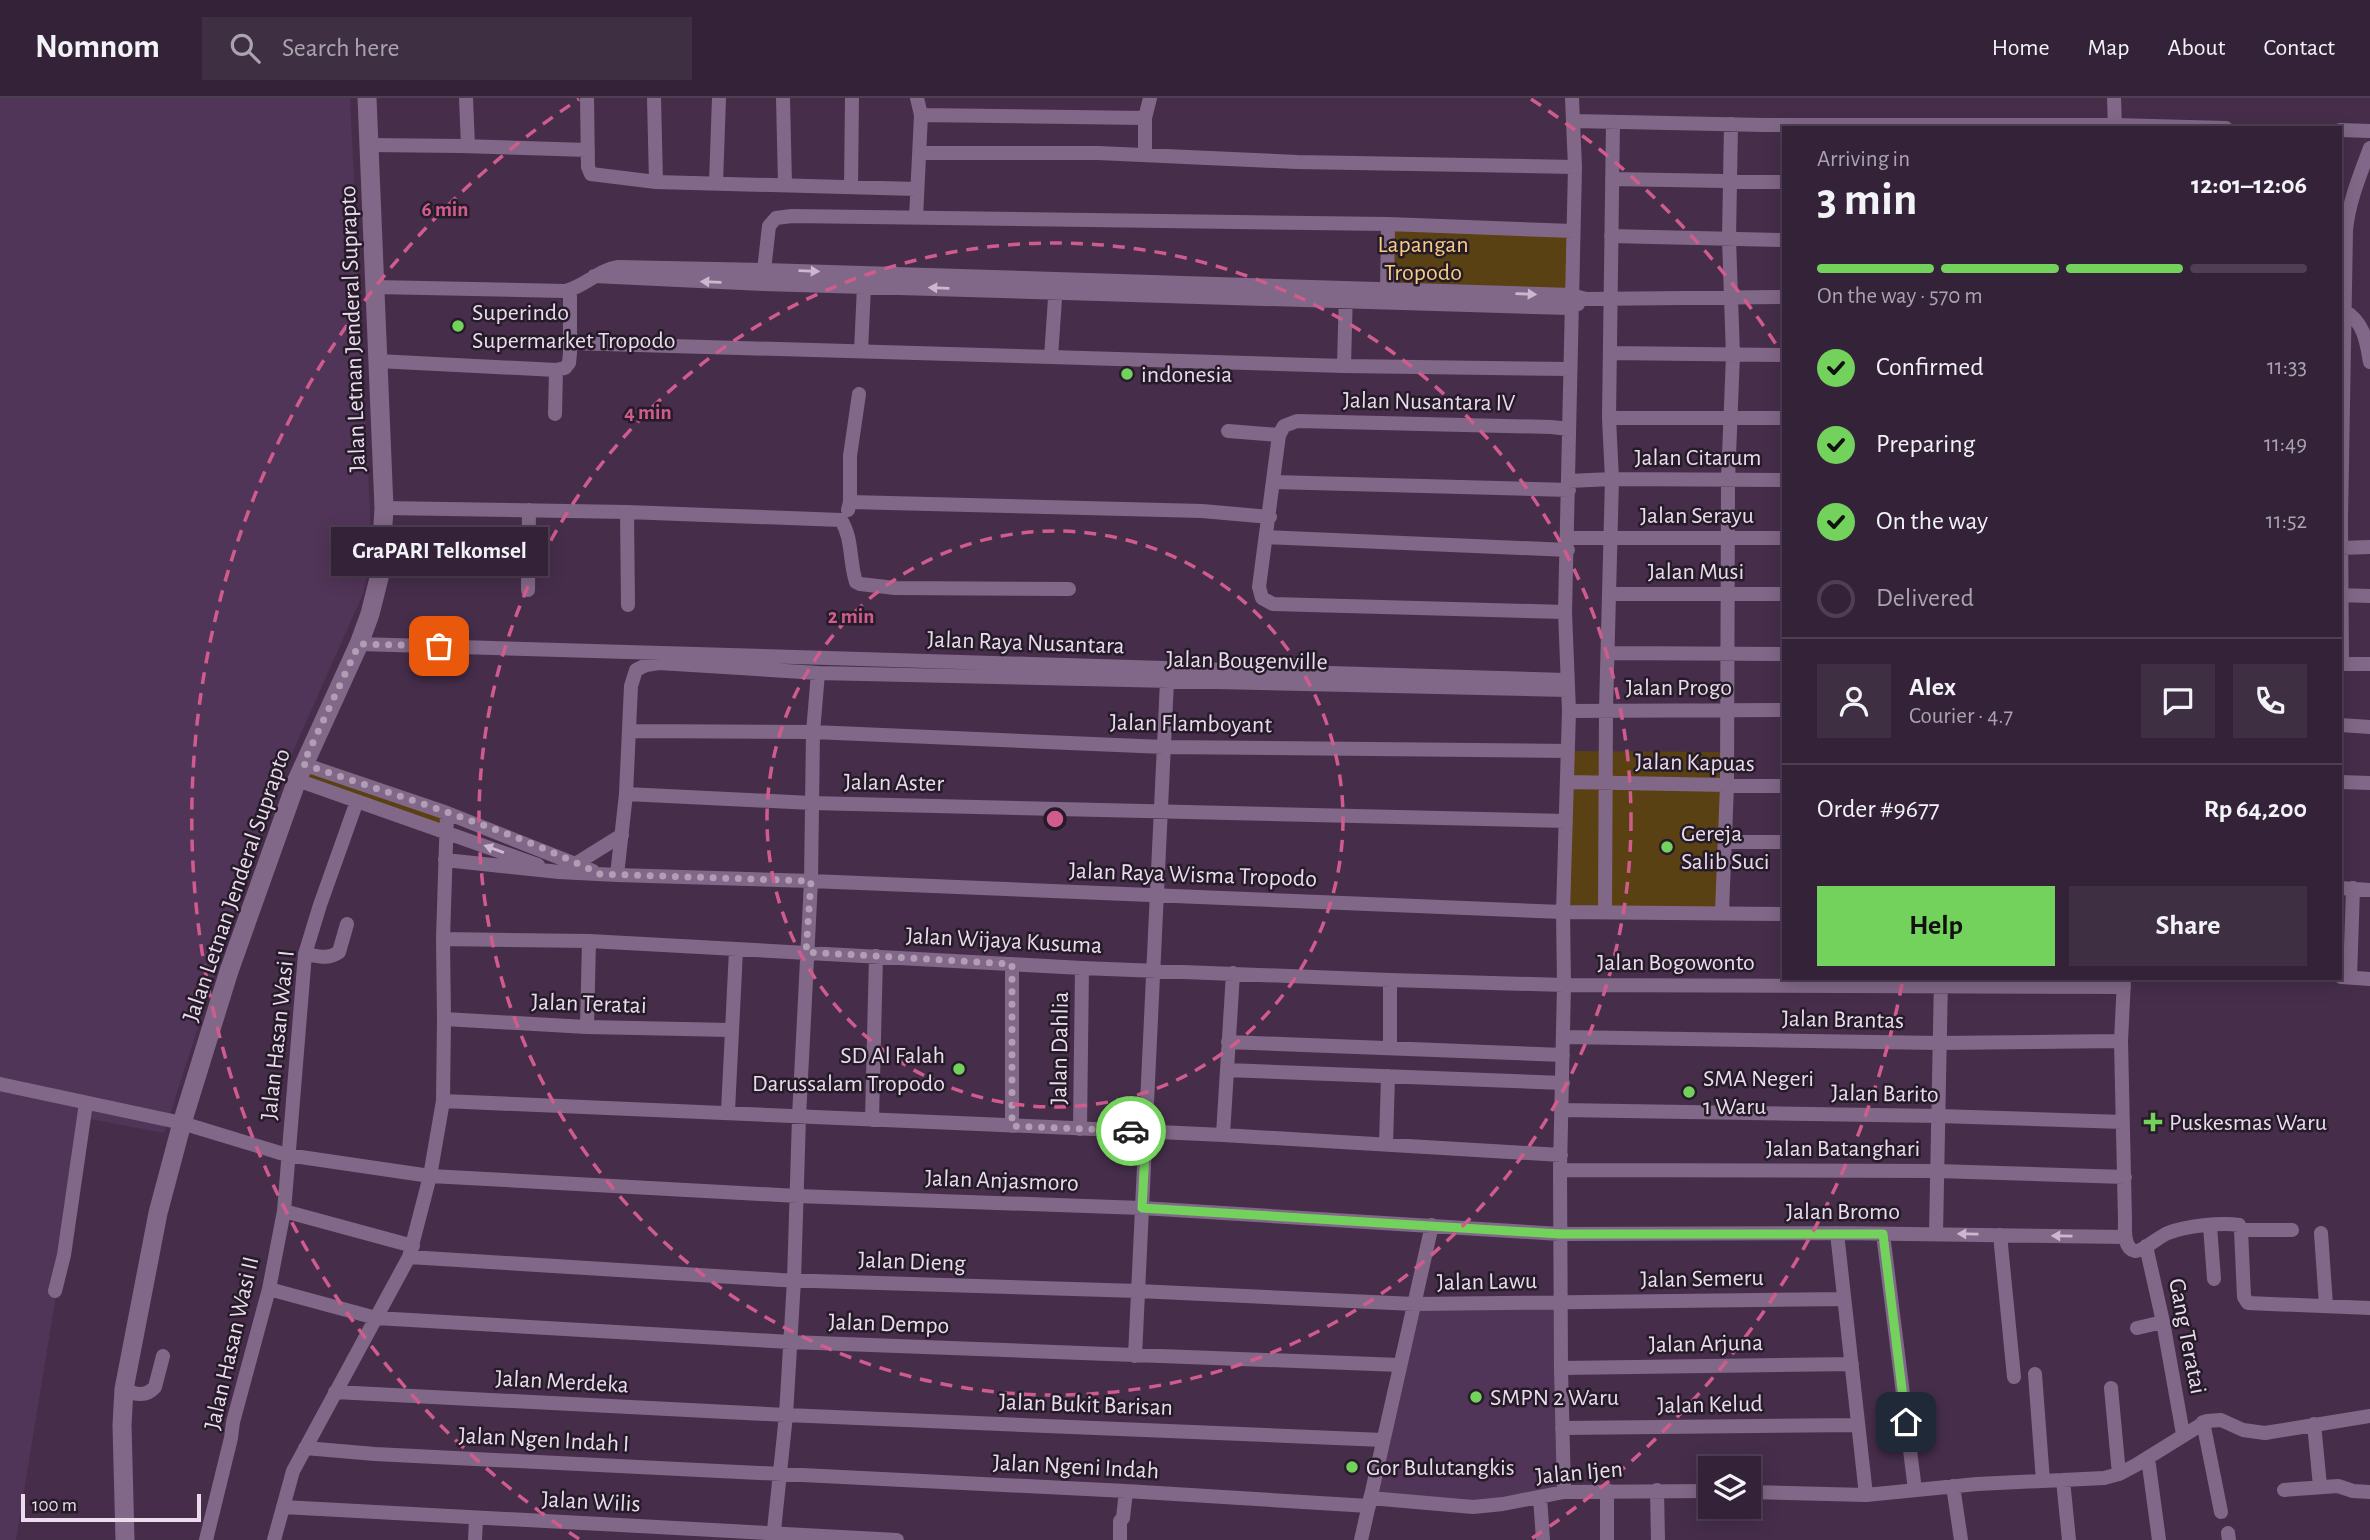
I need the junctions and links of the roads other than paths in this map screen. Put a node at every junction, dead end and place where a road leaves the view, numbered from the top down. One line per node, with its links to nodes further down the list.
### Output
1 (367, 98): 21 (main road, Jalan Letnan Jenderal Suprapto)
2 (466, 98): 22 (street)
3 (587, 98): 24 (street)
4 (654, 98): 29 (street)
5 (719, 98): 32 (street)
6 (783, 98): 33 (street)
7 (852, 98): 36 (street)
8 (916, 98): 12 (street)
9 (1150, 98): 13 (street)
10 (1572, 98): 14 (street)
11 (2114, 98): 18 (street)
12 (921, 115): 13 (street); 25 (street)
13 (1145, 118): 26 (street)
14 (1573, 121): 15 (street); 27 (street)
15 (1613, 122): 16 (street); 28 (street)
16 (1731, 124): 17 (street); 30 (street)
17 (1878, 126)
18 (2115, 126)
19 (2342, 130): 20 (street)
20 (2370, 131)
21 (369, 145): 22 (street); 48 (main road, Jalan Letnan Jenderal Suprapto)
22 (468, 146): 24 (street)
23 (2370, 148): 35 (street)
24 (588, 150): 29 (street)
25 (920, 153): 26 (street); 37 (street)
26 (1145, 155): 27 (street)
27 (1575, 167): 40 (street)
28 (1612, 179): 30 (street); 41 (street)
29 (656, 182): 32 (street)
30 (1729, 182): 31 (street); 42 (street)
31 (1782, 182)
32 (716, 183): 33 (street)
33 (785, 184): 36 (street)
34 (2342, 185): 35 (street)
35 (2357, 185): 44 (street)
36 (851, 187): 37 (street)
37 (917, 189): 38 (street)
38 (916, 218): 39 (street); 45 (street)
39 (1388, 224): 40 (street); 50 (street)
40 (1573, 231): 55 (street)
41 (1611, 236): 42 (street); 54 (street)
42 (1729, 239): 43 (street); 52 (street)
43 (1782, 240)
44 (2343, 247): 56 (street)
45 (763, 277): 46 (street); 47 (street, one-way to 47); 49 (street)
46 (864, 286): 47 (street, one-way to 46); 58 (street)
47 (1056, 286): 51 (street); 62 (street)
48 (375, 287): 49 (street); 64 (main road, Jalan Letnan Jenderal Suprapto)
49 (570, 290): 57 (street)
50 (1387, 290): 51 (street); 55 (street, one-way to 55)
51 (1346, 294): 55 (street); 66 (street)
52 (1731, 296): 53 (street); 54 (street); 60 (street)
53 (1782, 297)
54 (1611, 299): 55 (street); 59 (street)
55 (1571, 301): 67 (street)
56 (2343, 306): 63 (street); 65 (street)
57 (570, 343): 58 (street); 68 (street)
58 (861, 351): 62 (street)
59 (1610, 353): 60 (street); 71 (street)
60 (1733, 355): 61 (street); 72 (street)
61 (1782, 355)
62 (1051, 357): 66 (street)
63 (2342, 358)
64 (377, 361): 68 (street); 83 (main road, Jalan Letnan Jenderal Suprapto)
65 (2370, 362)
66 (1344, 366): 67 (street)
67 (1570, 369): 74 (street)
68 (556, 370): 70 (street)
69 (859, 394): 82 (street)
70 (555, 414)
71 (1609, 418): 72 (street); 77 (street)
72 (1732, 418): 73 (street); 78 (street)
73 (1782, 418)
74 (1569, 429): 76 (street, Jalan Nusantara IV); 81 (street)
75 (1228, 431): 76 (street)
76 (1279, 435): 80 (street)
77 (1612, 479): 78 (street, Jalan Citarum); 81 (street, Jalan Citarum); 90 (street)
78 (1728, 480): 79 (street, Jalan Citarum); 89 (street)
79 (1782, 480)
80 (1273, 482): 81 (street, Jalan Citarum); 86 (street)
81 (1569, 486): 92 (street)
82 (850, 502): 86 (street); 87 (street)
83 (384, 508): 84 (street); 104 (main road, Jalan Letnan Jenderal Suprapto)
84 (529, 510): 85 (street); 96 (street)
85 (627, 512): 87 (street); 102 (street)
86 (1270, 517): 88 (street)
87 (841, 520): 95 (street)
88 (1266, 537): 92 (street, Jalan Serayu); 103 (street)
89 (1729, 537): 90 (street, Jalan Serayu); 91 (street, Jalan Serayu); 97 (street)
90 (1611, 538): 92 (street, Jalan Serayu); 98 (street)
91 (1782, 538)
92 (1568, 544): 103 (street)
93 (2370, 547): 94 (street)
94 (2342, 548)
95 (1069, 589)
96 (528, 590)
97 (1729, 593): 98 (street, Jalan Musi); 99 (street, Jalan Musi); 106 (street)
98 (1609, 594): 105 (street)
99 (1782, 594)
100 (2342, 595): 101 (street)
101 (2370, 596)
102 (628, 605)
103 (1566, 612): 112 (street)
104 (359, 644): 112 (street, Jalan Raya Nusantara); 123 (main road, Jalan Letnan Jenderal Suprapto)
105 (1609, 653): 106 (street); 114 (street)
106 (1729, 653): 107 (street); 113 (street)
107 (1782, 654)
108 (2342, 664): 109 (street)
109 (2370, 664)
110 (818, 673): 111 (street, Jalan Bougenville); 119 (street, Jalan Bougenville); 120 (street)
111 (1167, 681): 112 (street, Jalan Bougenville); 121 (street)
112 (1565, 687): 116 (street)
113 (1728, 709): 114 (street, Jalan Progo); 115 (street, Jalan Progo); 128 (street)
114 (1606, 710): 116 (street, Jalan Progo); 126 (street)
115 (1782, 710)
116 (1572, 711): 122 (street)
117 (2342, 725): 118 (street)
118 (2370, 727)
119 (630, 731): 120 (street, Jalan Flamboyant); 130 (street)
120 (813, 732): 121 (street, Jalan Flamboyant); 132 (street)
121 (1164, 747): 122 (street, Jalan Flamboyant); 133 (street)
122 (1568, 751): 124 (street)
123 (300, 772): 131 (street); 134 (street); 191 (main road, Jalan Letnan Jenderal Suprapto)
124 (1568, 782): 126 (street, Jalan Kapuas); 135 (street)
125 (2342, 782): 127 (street)
126 (1606, 783): 128 (street, Jalan Kapuas); 150 (street)
127 (2370, 783)
128 (1727, 785): 129 (street, Jalan Kapuas); 138 (street)
129 (1782, 786)
130 (626, 794): 132 (street, Jalan Aster); 137 (street)
131 (357, 801): 136 (street); 158 (street, Jalan Hasan Wasi I)
132 (811, 803): 133 (street, Jalan Aster); 145 (street)
133 (1161, 811): 135 (street, Jalan Aster); 148 (street)
134 (447, 813): 136 (street); 141 (street)
135 (1566, 821): 149 (street)
136 (446, 832): 140 (street); 142 (street, one-way to 136)
137 (622, 835): 141 (street); 144 (street)
138 (1726, 842): 139 (street); 151 (street)
139 (1782, 842)
140 (445, 860): 142 (street); 154 (street)
141 (577, 863): 143 (street)
142 (559, 872): 143 (street)
143 (600, 874): 144 (street, Jalan Raya Wisma Tropodo)
144 (617, 876): 145 (street, Jalan Raya Wisma Tropodo)
145 (811, 881): 148 (street, Jalan Raya Wisma Tropodo); 157 (street)
146 (2346, 888): 147 (street); 164 (street)
147 (2370, 890)
148 (1157, 895): 149 (street, Jalan Raya Wisma Tropodo); 162 (street)
149 (1563, 912): 150 (street, Jalan Raya Wisma Tropodo); 169 (street)
150 (1605, 912): 151 (street, Jalan Raya Wisma Tropodo)
151 (1722, 912): 152 (street, Jalan Raya Wisma Tropodo)
152 (1782, 914)
153 (347, 924): 158 (street)
154 (443, 939): 155 (street, Jalan Wijaya Kusuma); 170 (street)
155 (589, 942): 156 (street, Jalan Wijaya Kusuma); 171 (street)
156 (736, 950): 157 (street, Jalan Wijaya Kusuma); 172 (street)
157 (806, 952): 159 (street, Jalan Wijaya Kusuma); 188 (street)
158 (305, 954): 197 (street, Jalan Hasan Wasi I)
159 (876, 956): 160 (street, Jalan Wijaya Kusuma); 189 (street)
160 (1012, 964): 161 (street, Jalan Wijaya Kusuma); 192 (street)
161 (1082, 968): 162 (street, Jalan Wijaya Kusuma); 193 (street, Jalan Dahlia)
162 (1153, 971): 163 (street, Jalan Wijaya Kusuma); 194 (street)
163 (1233, 973): 166 (street, Jalan Wijaya Kusuma); 175 (street)
164 (2345, 978): 165 (street)
165 (2370, 979)
166 (1390, 980): 169 (street, Jalan Wijaya Kusuma); 177 (street)
167 (1941, 982): 168 (street, Jalan Bogowonto); 169 (street, Jalan Bogowonto); 176 (street)
168 (2124, 983): 174 (street)
169 (1564, 985): 173 (street)
170 (444, 1019): 171 (street, Jalan Teratai); 183 (street)
171 (587, 1027): 172 (street, Jalan Teratai)
172 (731, 1030): 186 (street)
173 (1563, 1037): 176 (street, Jalan Brantas); 178 (street)
174 (2121, 1041): 176 (street, Jalan Brantas); 190 (street)
175 (1228, 1042): 177 (street); 179 (street)
176 (1939, 1043): 187 (street)
177 (1390, 1047): 178 (street)
178 (1563, 1055): 181 (street)
179 (1227, 1070): 180 (street); 195 (street)
180 (1388, 1076): 181 (street); 196 (street)
181 (1563, 1083): 185 (street)
182 (0, 1084): 184 (street, Jalan Anjasmoro)
183 (443, 1101): 186 (street); 201 (street)
184 (86, 1103): 191 (street, Jalan Anjasmoro); 222 (street)
185 (1561, 1110): 187 (street, Jalan Barito); 198 (street)
186 (728, 1111): 188 (street)
187 (1939, 1116): 190 (street, Jalan Barito); 200 (street)
188 (799, 1117): 189 (street); 203 (street)
189 (872, 1120): 192 (street)
190 (2123, 1122): 202 (street)
191 (182, 1123): 197 (street, Jalan Anjasmoro); 241 (main road, Jalan Letnan Jenderal Suprapto)
192 (1012, 1126): 193 (street)
193 (1080, 1129): 194 (street)
194 (1146, 1132): 195 (street); 204 (street)
195 (1223, 1135): 196 (street)
196 (1386, 1145): 198 (street)
197 (287, 1155): 201 (street, Jalan Anjasmoro); 205 (street, Jalan Hasan Wasi II)
198 (1561, 1155): 199 (street)
199 (1560, 1170): 200 (street, Jalan Batanghari); 212 (street)
200 (1938, 1171): 202 (street, Jalan Batanghari); 214 (street)
201 (435, 1176): 203 (street, Jalan Anjasmoro); 218 (street)
202 (2125, 1177): 216 (street)
203 (797, 1196): 204 (street, Jalan Anjasmoro); 220 (street)
204 (1142, 1208): 206 (street, Jalan Anjasmoro); 223 (street)
205 (284, 1211): 218 (street, Jalan Dieng); 221 (street, Jalan Hasan Wasi II)
206 (1432, 1226): 212 (street, Jalan Anjasmoro); 226 (street)
207 (2210, 1226): 208 (street); 217 (street); 219 (street)
208 (2241, 1230): 209 (street); 227 (street)
209 (2292, 1230)
210 (1837, 1233): 212 (street, Jalan Bromo); 213 (street, Jalan Bromo); 224 (street)
211 (2321, 1233): 227 (street)
212 (1560, 1234): 225 (street)
213 (1883, 1234): 214 (street, Jalan Bromo); 261 (street)
214 (1936, 1234): 215 (street, Jalan Bromo, one-way to 214)
215 (2000, 1235): 216 (street, Jalan Bromo, one-way to 215); 239 (street)
216 (2125, 1237): 217 (street)
217 (2147, 1246): 230 (street, Gang Teratai)
218 (411, 1251): 220 (street, Jalan Dieng); 229 (street)
219 (2214, 1279)
220 (794, 1280): 223 (street, Jalan Dieng); 232 (street)
221 (269, 1289): 229 (street, Jalan Dempo); 276 (street, Jalan Hasan Wasi II)
222 (55, 1291)
223 (1138, 1291): 226 (street, Jalan Dieng); 234 (street)
224 (1844, 1299): 225 (street, Jalan Semeru); 235 (street)
225 (1561, 1303): 226 (street, Jalan Lawu); 237 (street)
226 (1414, 1304): 236 (street)
227 (2326, 1305): 228 (street)
228 (2370, 1308)
229 (376, 1318): 232 (street, Jalan Dempo); 242 (street)
230 (2163, 1322): 231 (street); 249 (street, Gang Teratai)
231 (2137, 1328)
232 (790, 1342): 234 (street, Jalan Dempo); 243 (street)
233 (163, 1356): 241 (street)
234 (1135, 1356): 236 (street, Jalan Dempo)
235 (1852, 1364): 237 (street, Jalan Arjuna); 247 (street)
236 (1400, 1365): 250 (street)
237 (1561, 1368): 248 (street)
238 (2035, 1374): 256 (street)
239 (2014, 1377)
240 (2111, 1388): 254 (street)
241 (124, 1389): 275 (main road, Jalan Letnan Jenderal Suprapto)
242 (335, 1392): 243 (street, Jalan Merdeka); 251 (street)
243 (786, 1415): 250 (street, Jalan Bukit Barisan); 253 (street)
244 (2370, 1416): 246 (street)
245 (2203, 1422): 246 (street); 249 (street); 272 (street)
246 (2314, 1424): 258 (street)
247 (1858, 1425): 248 (street, Jalan Kelud); 268 (street)
248 (1562, 1428): 265 (street)
249 (2183, 1434): 252 (street)
250 (1383, 1440): 270 (street)
251 (305, 1448): 253 (street, Jalan Ngen Indah I); 271 (street)
252 (2148, 1458): 254 (street); 287 (street)
253 (781, 1473): 263 (street, Jalan Ngeni Indah); 274 (street)
254 (2119, 1474): 255 (street)
255 (2063, 1480): 256 (street); 286 (street)
256 (2043, 1481): 257 (street)
257 (1953, 1486): 261 (street); 285 (street)
258 (2320, 1486): 262 (street); 267 (street)
259 (1607, 1490): 260 (street, Jalan Ijen); 265 (street, Jalan Ijen); 283 (street)
260 (1657, 1490): 264 (street, Jalan Ijen); 284 (street)
261 (1915, 1490): 268 (street)
262 (2284, 1490)
263 (1126, 1491): 270 (street, Jalan Ngeni Indah); 280 (street)
264 (1698, 1491)
265 (1564, 1492): 269 (street, Jalan Ijen)
266 (1761, 1492): 268 (street)
267 (2370, 1492)
268 (1866, 1495)
269 (1540, 1497): 270 (street, Jalan Ijen); 282 (street)
270 (1369, 1502): 281 (street)
271 (282, 1507): 273 (street, Jalan Wilis); 277 (street)
272 (2221, 1512)
273 (476, 1518): 274 (street, Jalan Wilis); 278 (street)
274 (773, 1536): 279 (street, Jalan Wilis)
275 (125, 1540)
276 (206, 1540)
277 (274, 1540)
278 (475, 1540)
279 (897, 1540)
280 (1120, 1540)
281 (1361, 1540)
282 (1542, 1540)
283 (1607, 1540)
284 (1658, 1540)
285 (1961, 1540)
286 (2069, 1540)
287 (2159, 1540)

